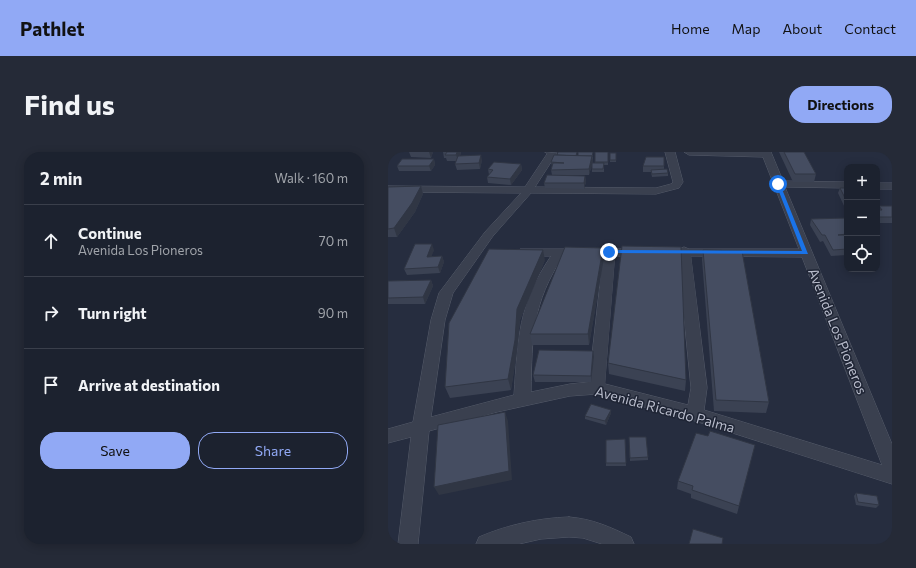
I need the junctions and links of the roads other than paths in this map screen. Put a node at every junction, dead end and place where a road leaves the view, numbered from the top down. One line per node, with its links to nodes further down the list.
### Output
1 (550, 152): 10 (street)
2 (670, 152): 10 (street)
3 (690, 152): 4 (street)
4 (766, 153): 5 (street, Avenida Los Pioneros)
5 (778, 184): 6 (street); 17 (street, Avenida Los Pioneros)
6 (844, 185)
7 (880, 186): 8 (street)
8 (892, 186)
9 (388, 189): 10 (street)
10 (529, 190): 11 (street)
11 (478, 250): 12 (street); 21 (street)
12 (493, 251)
13 (515, 252): 14 (street)
14 (559, 252): 15 (street); 19 (street)
15 (609, 252): 16 (street); 18 (street)
16 (684, 252): 17 (street); 20 (street)
17 (806, 253): 23 (street, Avenida Los Pioneros)
18 (597, 388): 19 (street, Avenida Ricardo Palma); 20 (street, Avenida Ricardo Palma)
19 (522, 400): 21 (street, Avenida Ricardo Palma)
20 (696, 414): 24 (street, Avenida Ricardo Palma)
21 (421, 425): 22 (street, Avenida Ricardo Palma); 25 (street)
22 (388, 436)
23 (892, 466)
24 (892, 476)
25 (408, 544)
26 (486, 544): 27 (street)
27 (624, 544)

